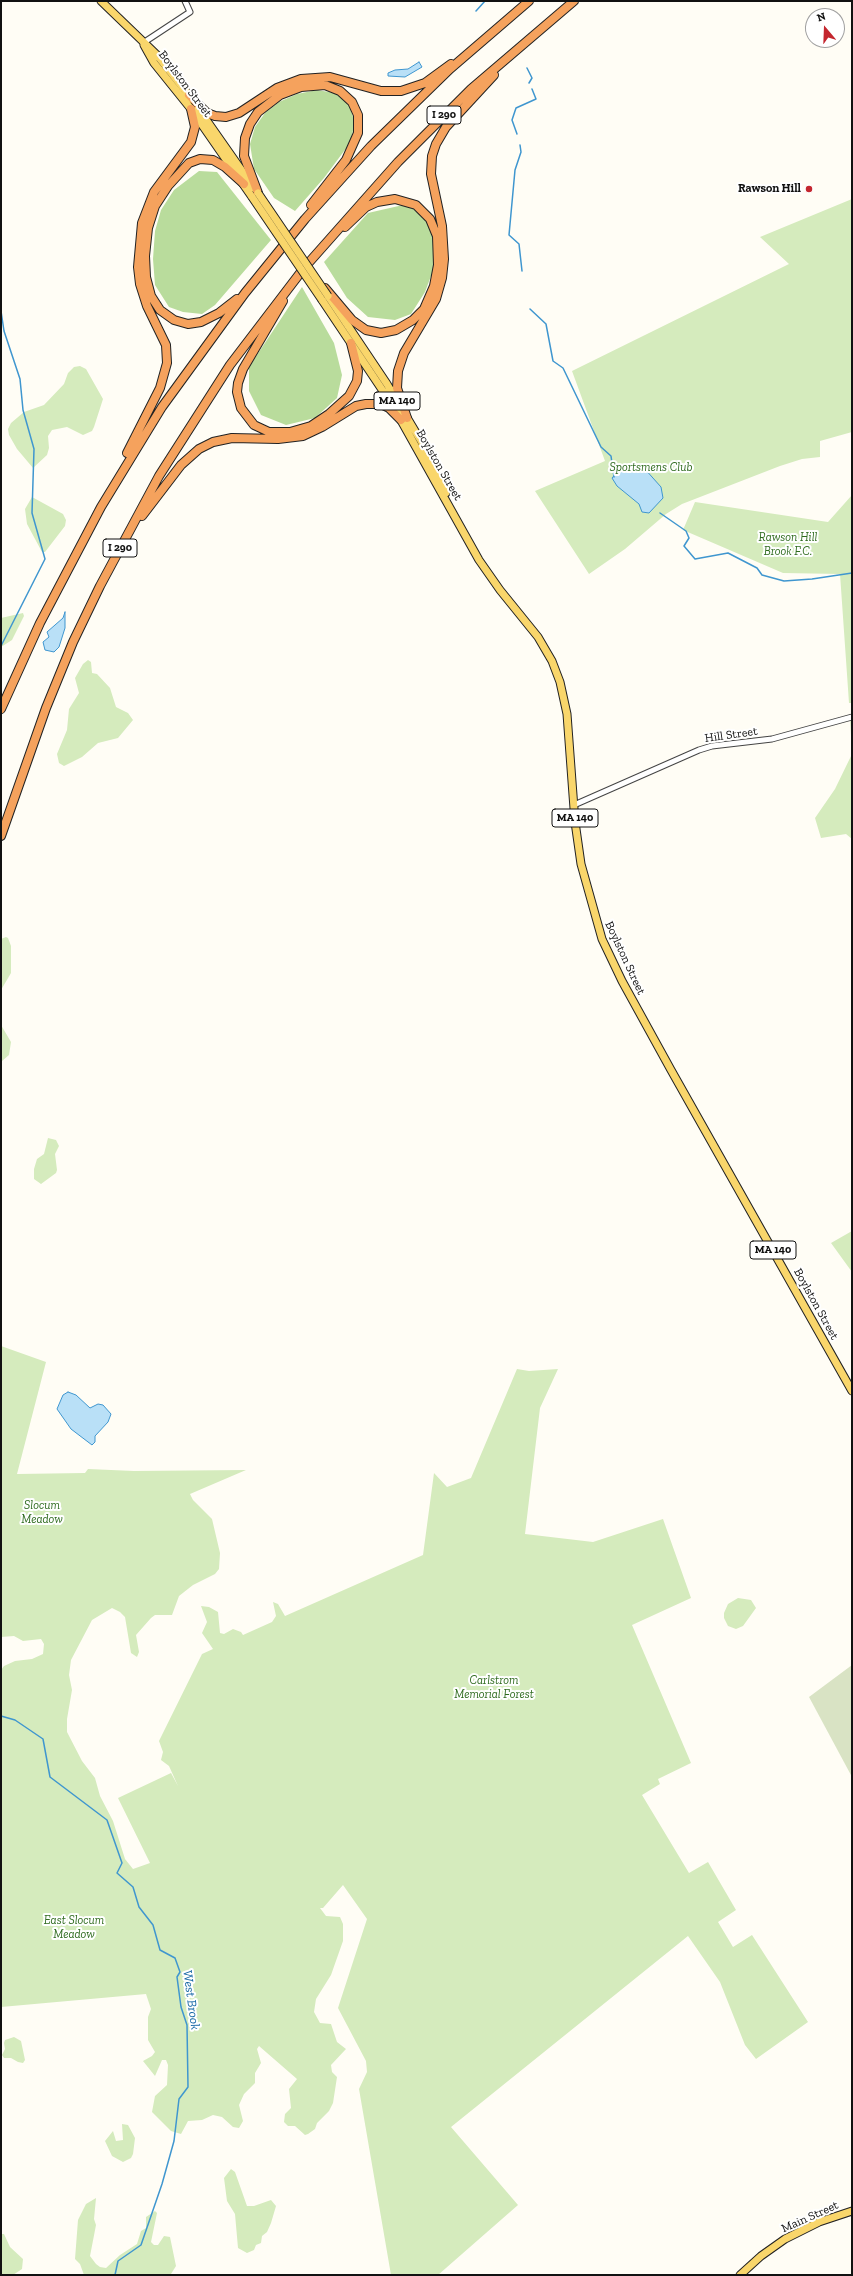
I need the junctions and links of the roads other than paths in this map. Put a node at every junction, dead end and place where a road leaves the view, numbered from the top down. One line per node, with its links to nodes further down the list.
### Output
1 (101, 1): 5 (main road, MA 140)
2 (185, 1): 5 (street)
3 (529, 1): 7 (highway, I 290)
4 (574, 1): 6 (highway, I 290)
5 (143, 42): 8 (main road, Boylston Street / MA 140); 9 (main road, Boylston Street / MA 140)
6 (523, 44): 13 (highway, I 290); 19 (highway)
7 (464, 57): 8 (highway); 12 (highway, I 290)
8 (189, 95): 11 (main road, Boylston Street / MA 140)
9 (191, 108): 10 (main road, Boylston Street / MA 140); 20 (highway)
10 (244, 184): 11 (main road, Boylston Street / MA 140); 16 (highway)
11 (255, 195): 12 (highway); 15 (main road, Boylston Street / MA 140, bridge); 17 (main road, Boylston Street / MA 140, bridge)
12 (292, 235): 16 (highway, I 290)
13 (313, 257): 14 (highway, I 290); 17 (highway)
14 (297, 277): 18 (highway); 21 (highway, I 290)
15 (316, 279): 17 (highway, bridge)
16 (245, 293): 20 (highway, I 290)
17 (327, 297): 18 (main road, Boylston Street / MA 140); 19 (main road, Boylston Street / MA 140)
18 (352, 343): 19 (main road, Boylston Street / MA 140)
19 (404, 419): 21 (highway); 24 (main road, Boylston Street / MA 140)
20 (101, 506): 22 (highway, I 290)
21 (121, 545): 25 (highway, I 290)
22 (1, 709)
23 (852, 718): 24 (street, Hill Street)
24 (574, 805): 26 (main road, Boylston Street / MA 140)
25 (1, 836)
26 (852, 1391)
27 (852, 2211): 28 (main road, Main Street)
28 (740, 2275)

